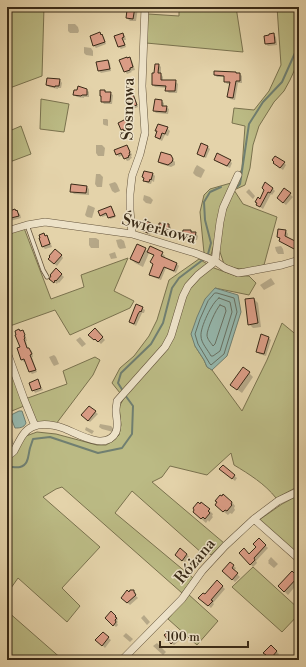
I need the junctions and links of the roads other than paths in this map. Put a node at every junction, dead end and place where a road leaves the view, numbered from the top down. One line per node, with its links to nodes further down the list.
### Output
1 (145, 7): 5 (street, Sosnowa)
2 (238, 175): 7 (street)
3 (27, 225): 4 (street, Świerkowa); 5 (street, Świerkowa); 8 (lane)
4 (7, 231)
5 (132, 234): 7 (street, Świerkowa)
6 (299, 260): 7 (street, Świerkowa)
7 (215, 261): 10 (street)
8 (47, 278)
9 (7, 352): 10 (street)
10 (34, 426): 11 (street)
11 (7, 457)
12 (299, 491): 13 (street, Różana)
13 (254, 519): 14 (street); 15 (street, Różana)
14 (299, 559)
15 (122, 660)

